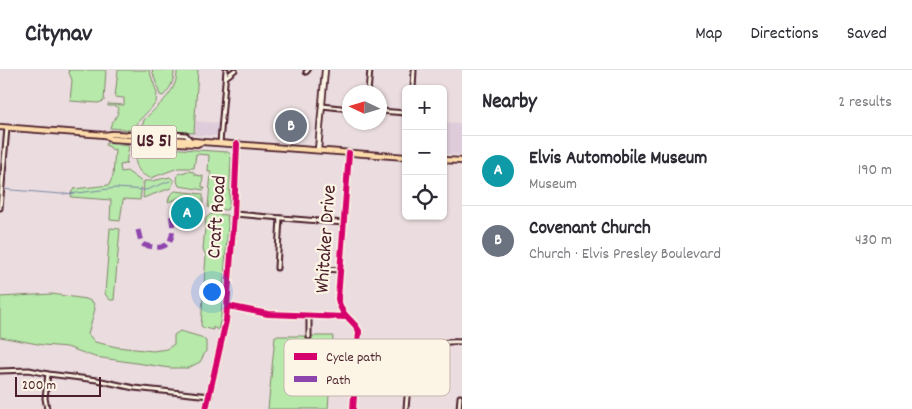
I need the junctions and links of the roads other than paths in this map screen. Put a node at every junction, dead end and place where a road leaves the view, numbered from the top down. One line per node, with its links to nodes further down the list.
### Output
1 (226, 70): 6 (street)
2 (234, 70): 6 (street)
3 (324, 70): 9 (street)
4 (370, 70): 7 (street)
5 (414, 70): 8 (street)
6 (226, 77): 17 (street)
7 (369, 85)
8 (413, 85)
9 (322, 106): 10 (street); 19 (street)
10 (342, 107)
11 (387, 112): 12 (street)
12 (402, 113)
13 (0, 127): 14 (main road, US 51)
14 (7, 128): 15 (main road, US 51); 24 (street)
15 (106, 135): 16 (main road, US 51); 16 (main road, US 51)
16 (203, 142): 17 (main road, US 51)
17 (220, 143): 18 (main road, US 51)
18 (237, 144): 19 (main road, US 51); 25 (street, Craft Road)
19 (318, 150): 20 (main road, US 51)
20 (349, 152): 21 (main road, US 51); 27 (street, Whitaker Drive)
21 (402, 157)
22 (447, 160): 23 (main road)
23 (462, 162)
24 (0, 208)
25 (234, 214): 26 (street); 31 (street, Craft Road)
26 (280, 218): 27 (street); 28 (street)
27 (344, 223): 30 (street, Whitaker Drive)
28 (278, 268)
29 (324, 268): 30 (street)
30 (340, 270): 33 (street, Whitaker Drive)
31 (228, 306): 32 (street); 38 (street, Craft Road)
32 (309, 315): 33 (street); 34 (street)
33 (346, 317): 35 (street, Whitaker Drive)
34 (309, 337)
35 (358, 339)
36 (0, 371): 37 (street)
37 (48, 374): 38 (street); 42 (street)
38 (210, 396): 43 (street, Craft Road)
39 (354, 396): 44 (street, Whitaker Drive)
40 (407, 396): 45 (street)
41 (460, 397): 46 (street)
42 (47, 409)
43 (206, 409)
44 (353, 409)
45 (406, 409)
46 (459, 409)

